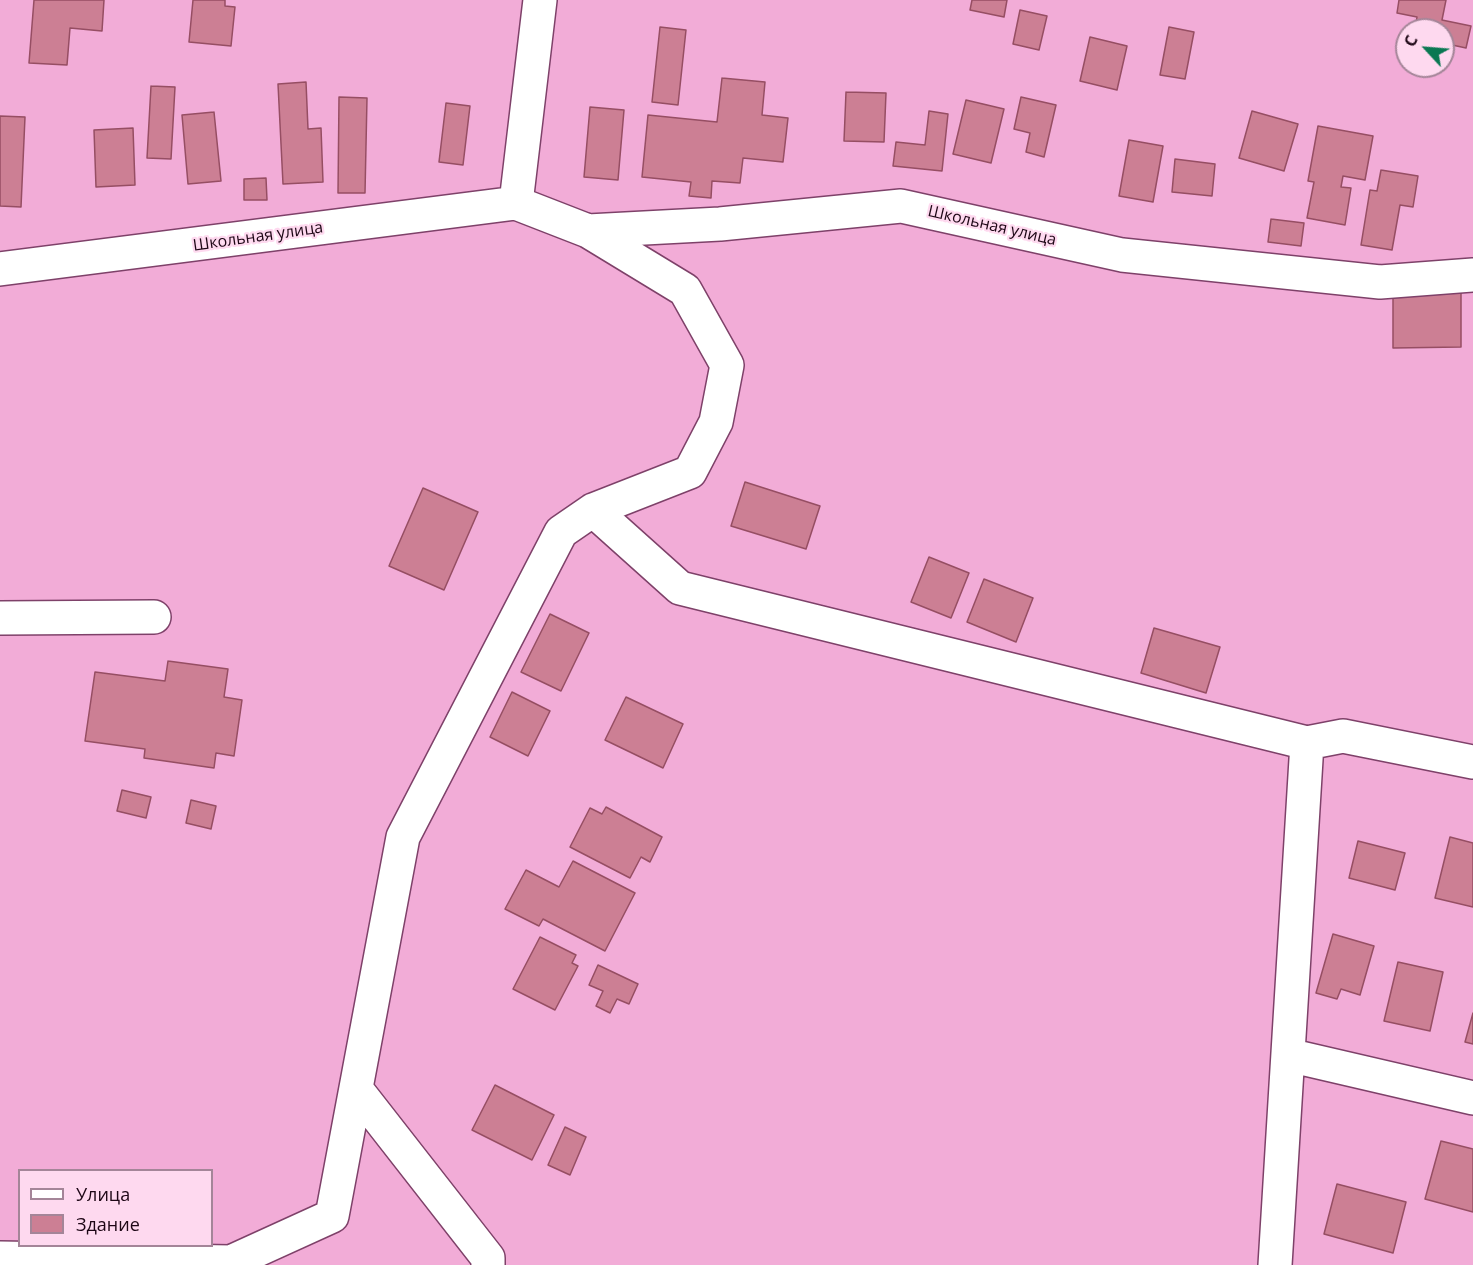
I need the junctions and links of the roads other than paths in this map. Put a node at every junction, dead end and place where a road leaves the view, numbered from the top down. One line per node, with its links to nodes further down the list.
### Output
1 (540, 0): 2 (street)
2 (516, 202): 3 (street, Школьная улица); 4 (street, Школьная улица)
3 (588, 231): 5 (street, Школьная улица); 6 (street)
4 (0, 269)
5 (1473, 275)
6 (593, 510): 9 (street); 12 (street)
7 (154, 617): 8 (street)
8 (0, 618)
9 (1307, 742): 10 (street); 11 (street)
10 (1473, 762)
11 (1288, 1054): 13 (street); 16 (street)
12 (356, 1089): 14 (street); 15 (street)
13 (1473, 1098)
14 (0, 1258)
15 (488, 1265)
16 (1275, 1265)

